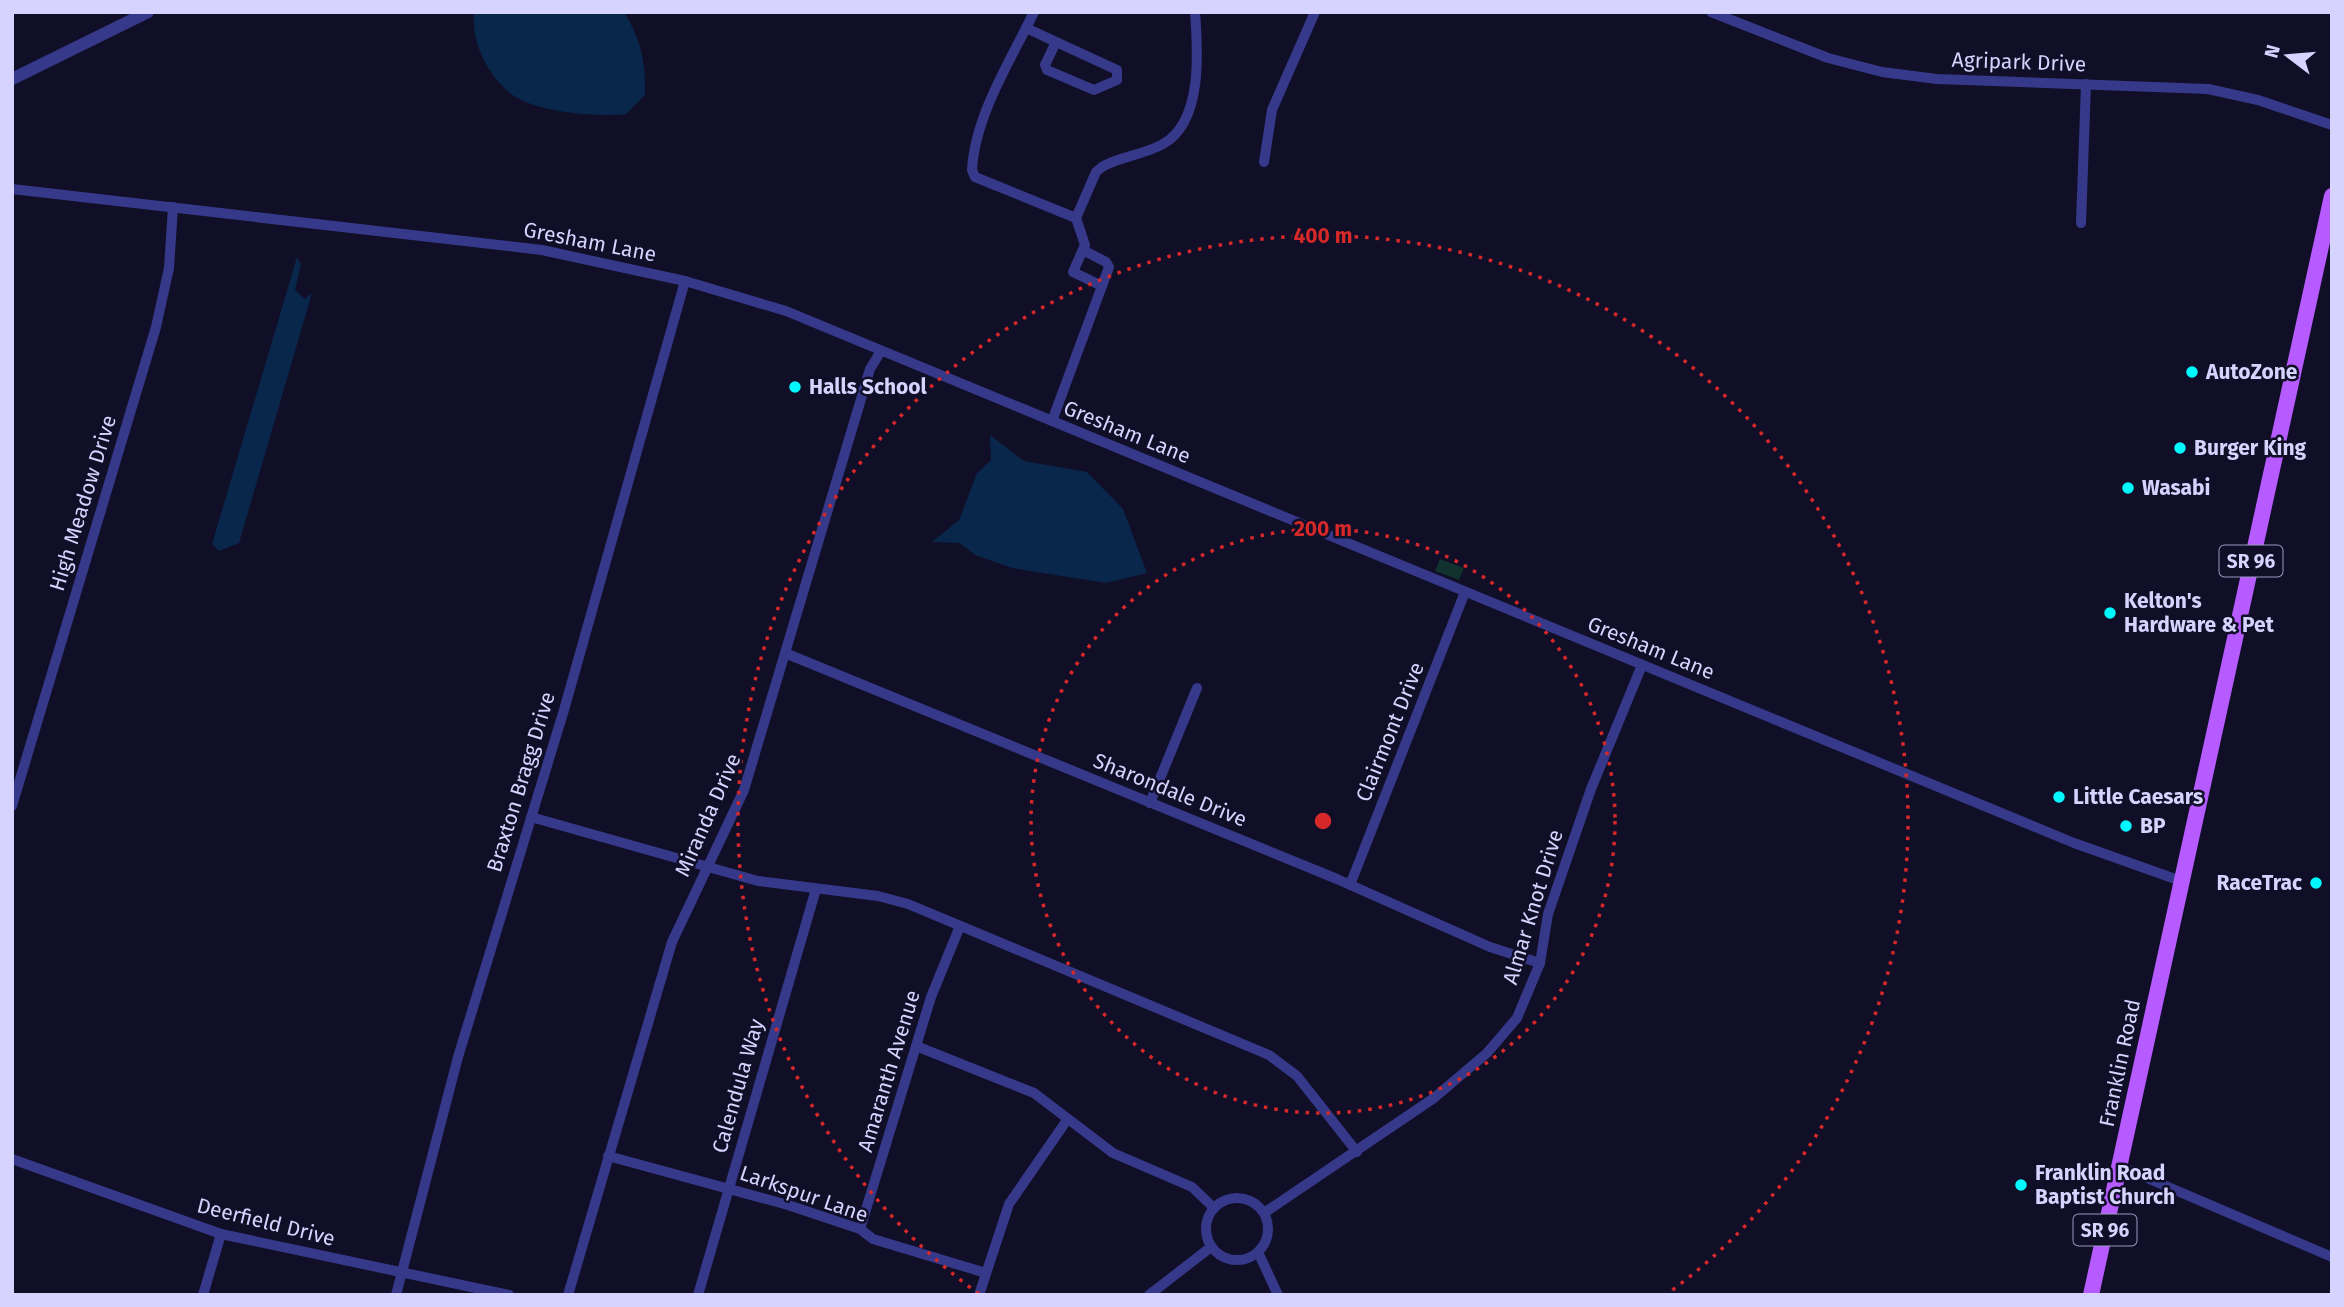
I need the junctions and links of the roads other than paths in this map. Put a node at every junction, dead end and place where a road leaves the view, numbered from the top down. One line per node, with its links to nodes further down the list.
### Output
1 (148, 12): 8 (street)
2 (1034, 12): 6 (street)
3 (1195, 12): 15 (street)
4 (1315, 12): 11 (street)
5 (1711, 12): 9 (street, Agripark Drive)
6 (1026, 28): 7 (street); 15 (street)
7 (1056, 41): 7 (street)
8 (12, 79)
9 (2086, 83): 10 (street, Agripark Drive); 16 (street)
10 (2332, 125)
11 (1264, 162)
12 (12, 189): 14 (street, Gresham Lane)
13 (2332, 196): 30 (main road, SR 96)
14 (173, 207): 18 (street, Gresham Lane); 27 (street, High Meadow Drive)
15 (1076, 218): 17 (street)
16 (2081, 223)
17 (1083, 250): 19 (street); 19 (street)
18 (685, 281): 20 (street, Gresham Lane); 28 (street, Braxton Bragg Drive)
19 (1101, 286): 21 (street)
20 (881, 351): 21 (street, Gresham Lane); 23 (street, Miranda Drive)
21 (1052, 421): 22 (street, Gresham Lane)
22 (1465, 592): 24 (street, Gresham Lane); 31 (street, Clairmont Drive)
23 (785, 653): 26 (street, Sharondale Drive); 29 (street, Miranda Drive)
24 (1642, 665): 30 (street, Gresham Lane); 34 (street, Almar Knot Drive)
25 (1197, 688): 26 (street)
26 (1150, 803): 31 (street, Sharondale Drive)
27 (12, 806)
28 (531, 817): 29 (street); 50 (street, Braxton Bragg Drive)
29 (707, 868): 32 (street); 38 (street, Miranda Drive)
30 (2181, 881): 40 (main road, Franklin Road / SR 96)
31 (1350, 885): 34 (street, Sharondale Drive)
32 (816, 889): 33 (street); 41 (street, Calendula Way)
33 (960, 926): 35 (street, Amaranth Avenue); 37 (street)
34 (1539, 963): 37 (street, Almar Knot Drive)
35 (916, 1046): 36 (street); 44 (street, Amaranth Avenue)
36 (1067, 1120): 42 (street); 49 (street)
37 (1357, 1152): 43 (street, Almar Knot Drive)
38 (608, 1156): 41 (street, Larkspur Lane); 54 (street, Miranda Drive)
39 (12, 1159): 45 (street, Deerfield Drive)
40 (2119, 1166): 48 (street); 59 (main road, Franklin Road / SR 96)
41 (729, 1189): 44 (street, Larkspur Lane); 55 (street, Calendula Way)
42 (1214, 1208): 43 (street); 46 (street)
43 (1264, 1213): 47 (street)
44 (860, 1229): 49 (street, Larkspur Lane)
45 (220, 1234): 50 (street, Deerfield Drive); 51 (street)
46 (1211, 1247): 47 (street); 57 (street)
47 (1258, 1252): 58 (street)
48 (2332, 1257)
49 (986, 1273): 56 (street)
50 (400, 1274): 52 (street, Braxton Bragg Drive); 53 (street, Deerfield Drive)
51 (203, 1295)
52 (396, 1295)
53 (509, 1295)
54 (568, 1295)
55 (698, 1295)
56 (979, 1295)
57 (1149, 1295)
58 (1278, 1295)
59 (2091, 1295)

